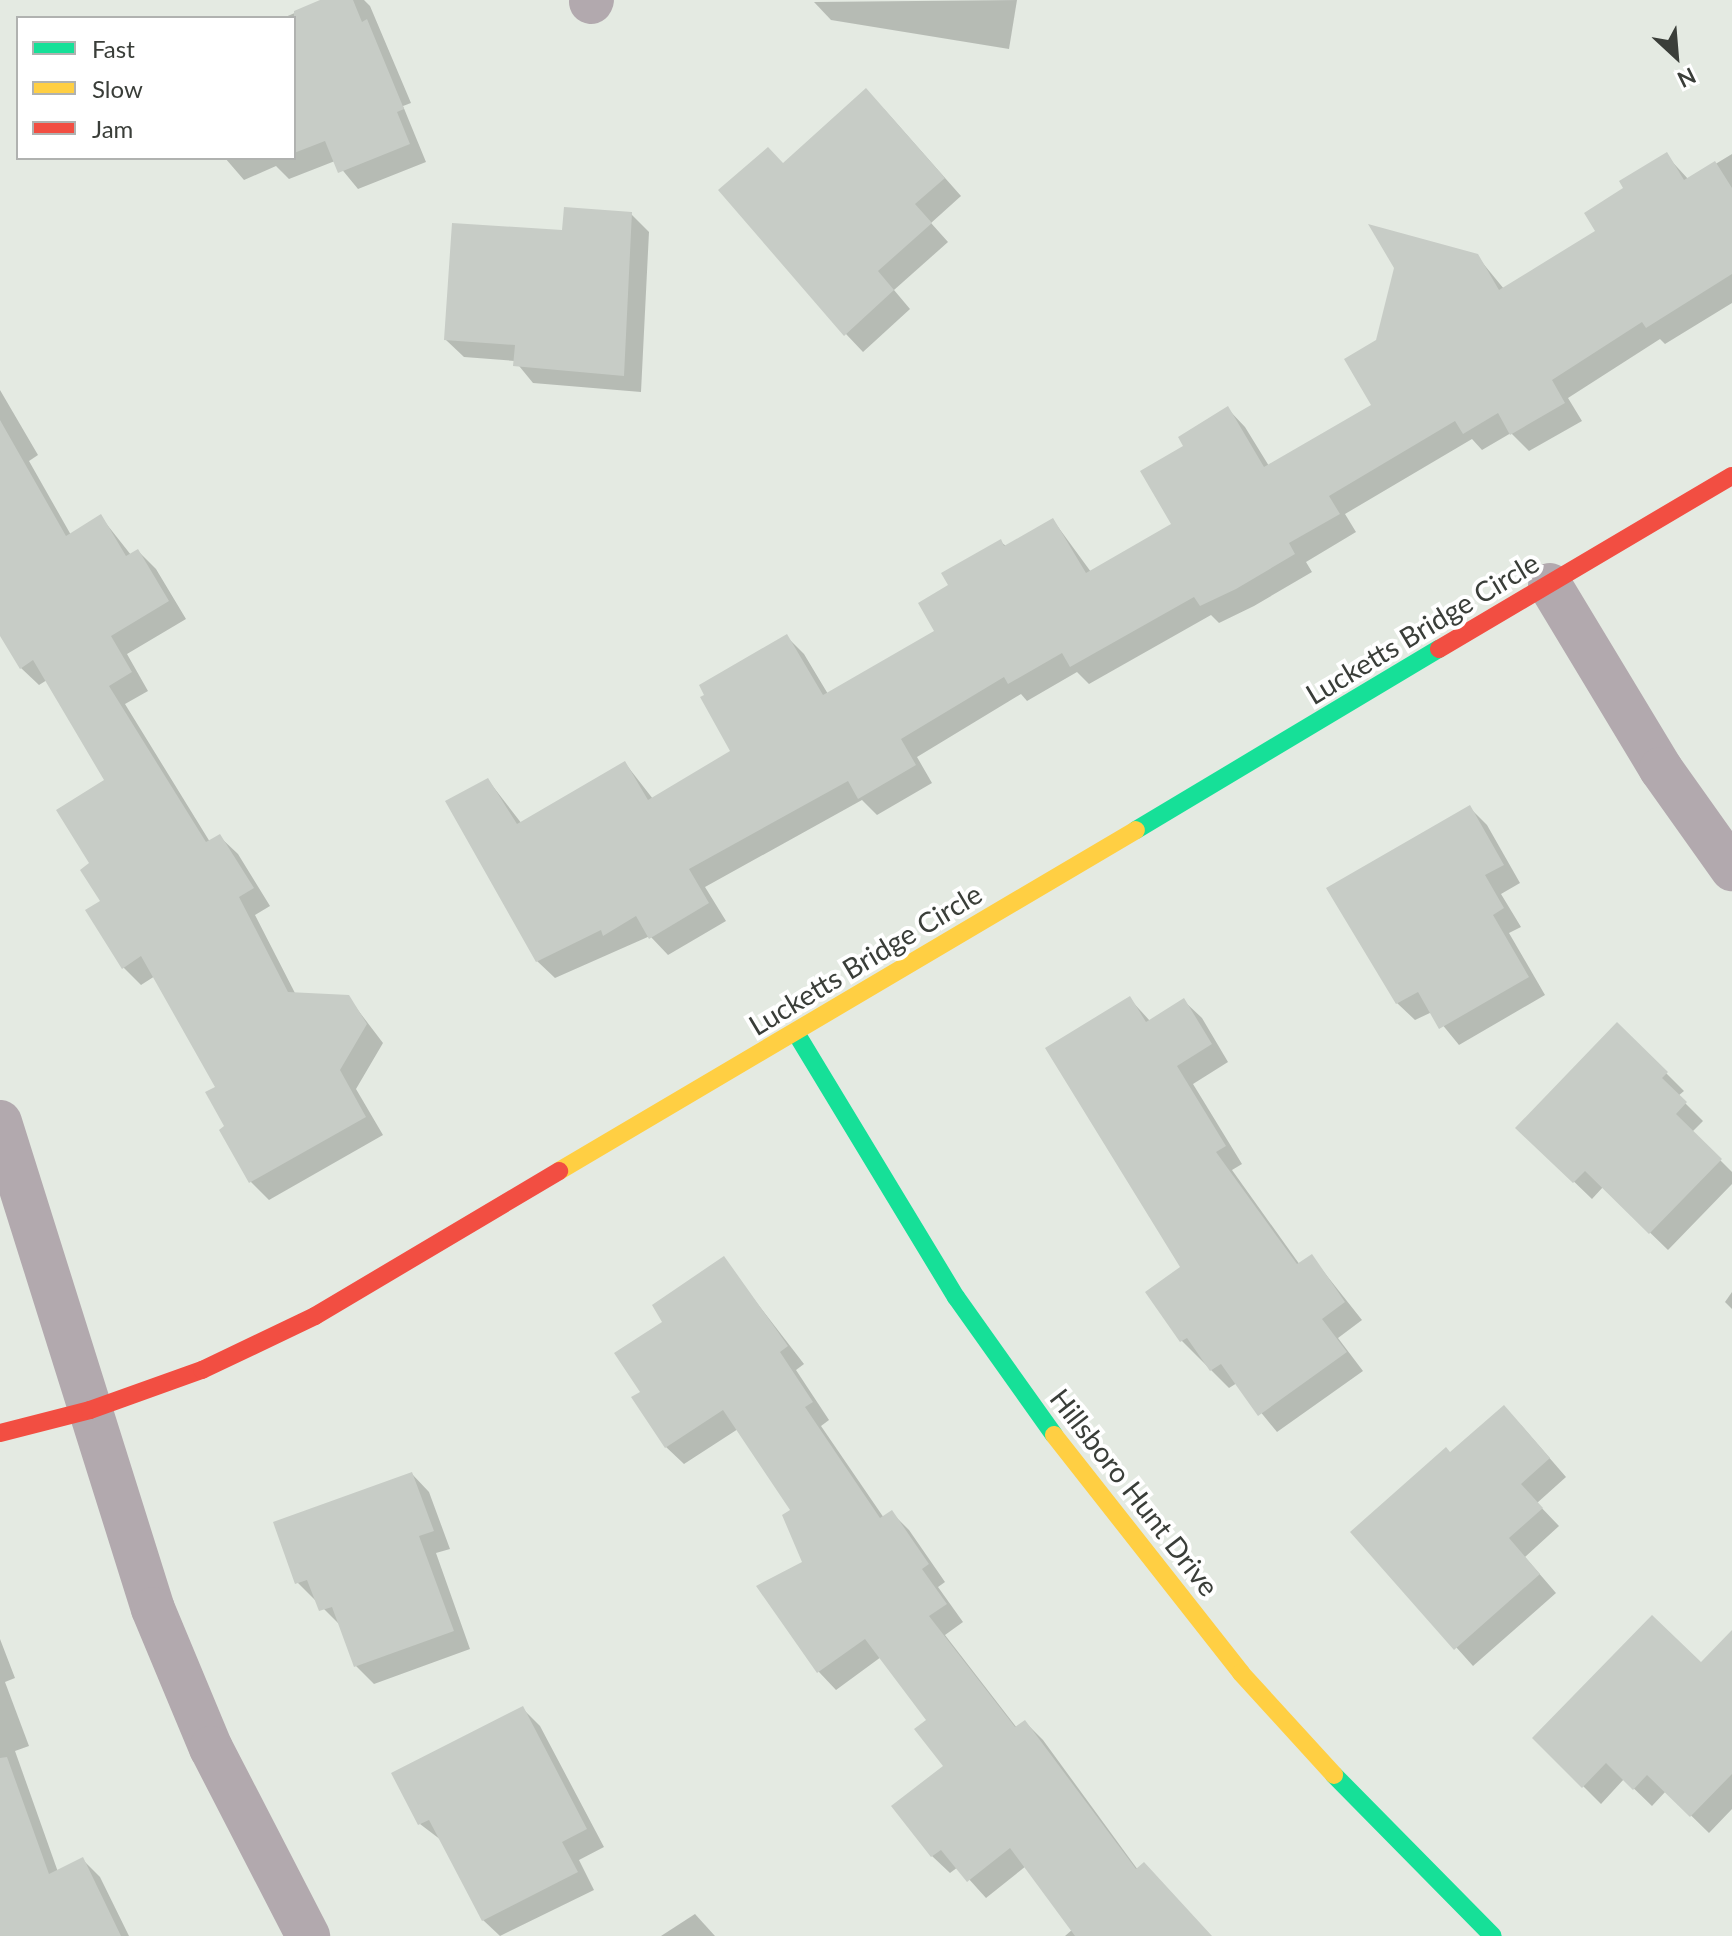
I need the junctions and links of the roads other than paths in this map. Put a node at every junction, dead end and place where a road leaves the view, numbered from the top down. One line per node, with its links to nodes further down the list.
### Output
1 (1732, 476): 2 (street, Lucketts Bridge Circle)
2 (1550, 585): 3 (street); 4 (street, Lucketts Bridge Circle)
3 (1732, 869)
4 (796, 1033): 6 (street, Lucketts Bridge Circle); 9 (street, Hillsboro Hunt Drive)
5 (0, 1122): 6 (street)
6 (90, 1410): 7 (street, Lucketts Bridge Circle); 8 (street)
7 (0, 1433)
8 (308, 1936)
9 (1493, 1936)

